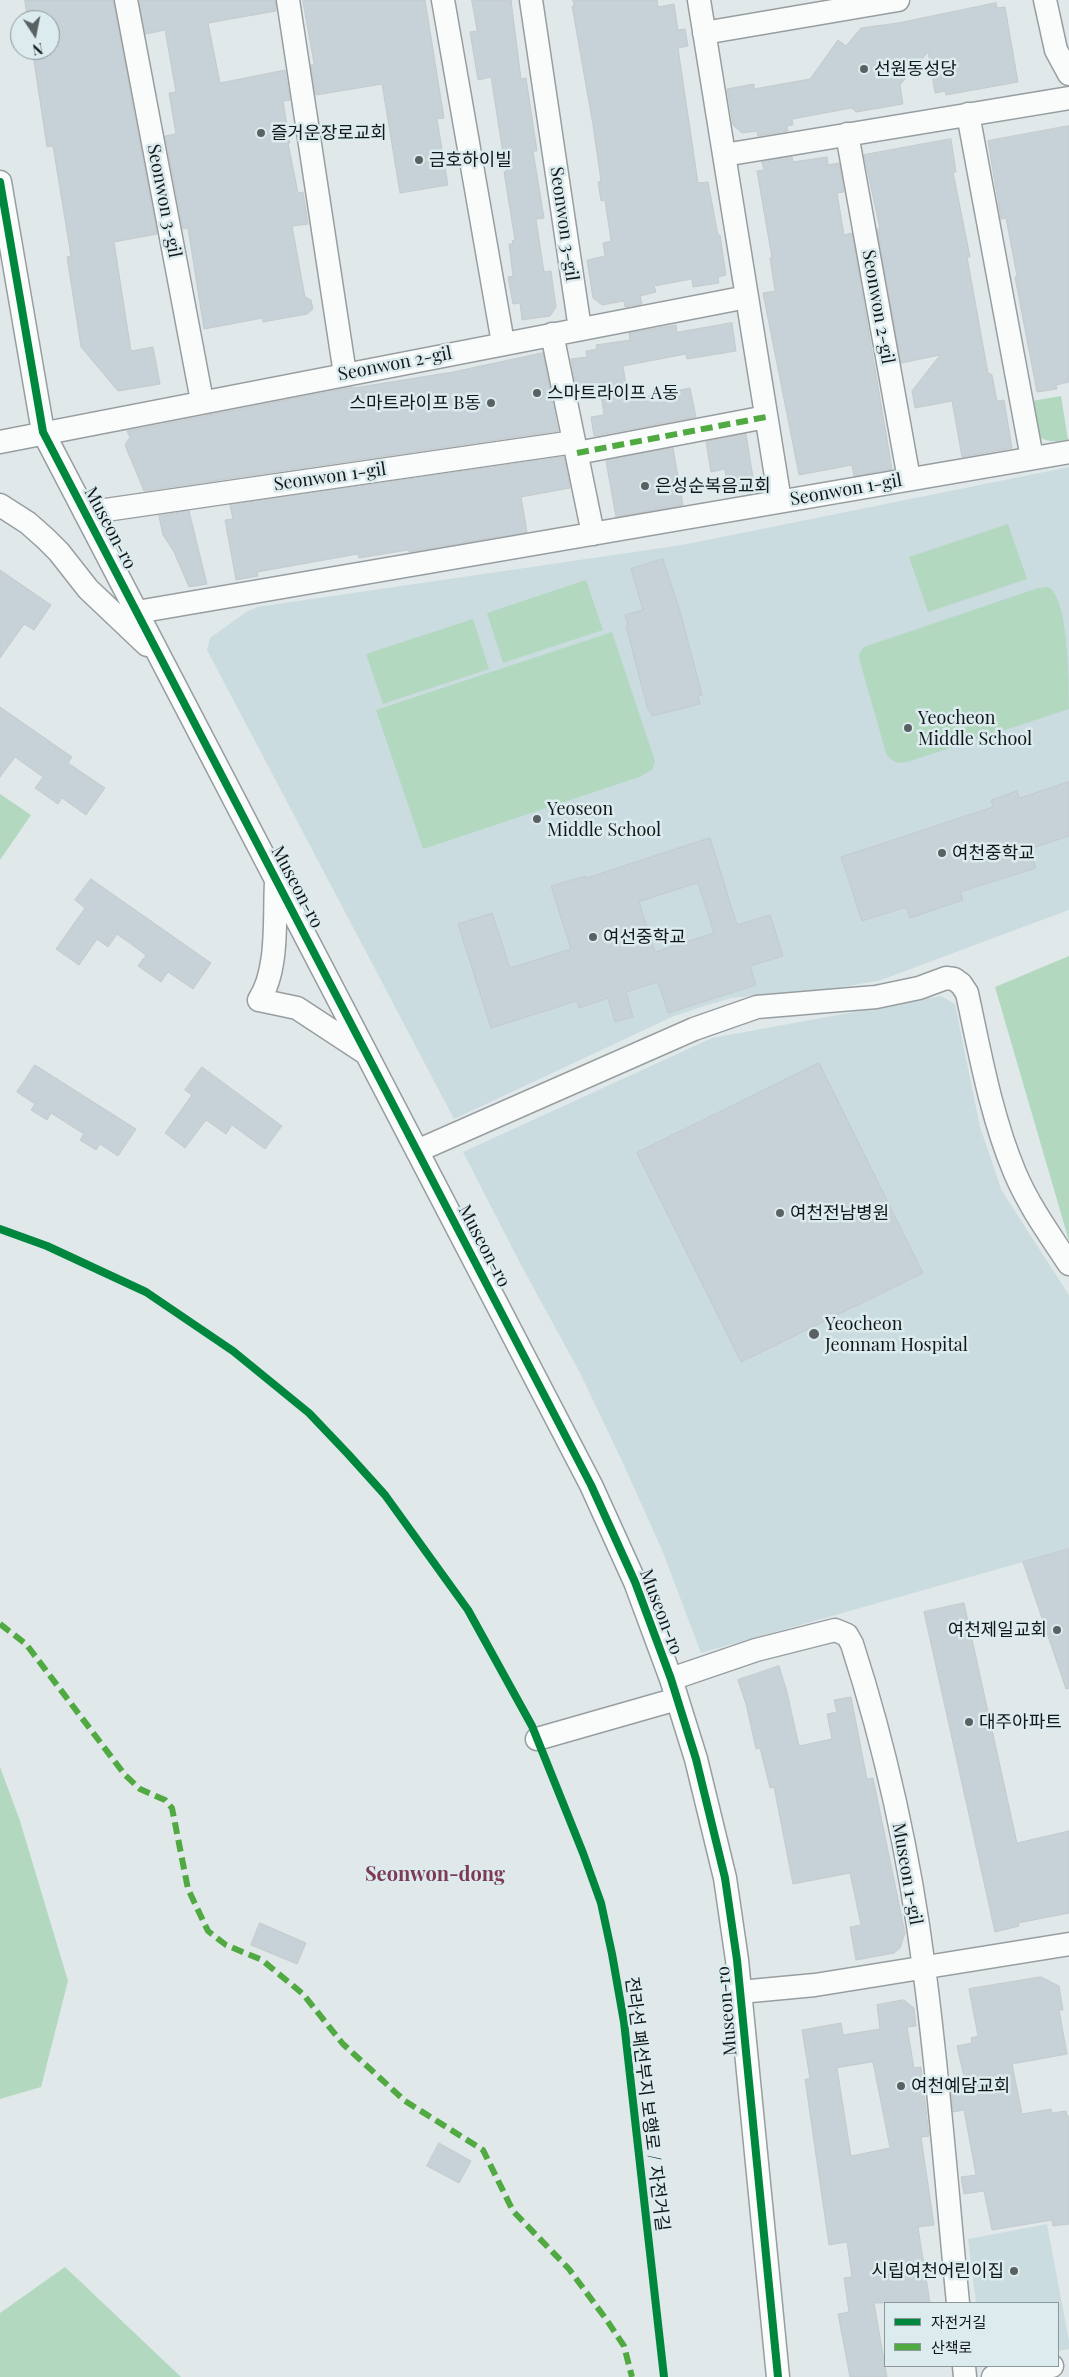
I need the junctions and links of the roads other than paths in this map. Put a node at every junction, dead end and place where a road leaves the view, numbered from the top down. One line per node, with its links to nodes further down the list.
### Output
1 (126, 0): 22 (street, Seonwon 3-gil)
2 (288, 0): 21 (street)
3 (443, 0): 20 (street)
4 (531, 0): 18 (street, Seonwon 3-gil)
5 (699, 0): 8 (street)
6 (898, 0): 8 (street)
7 (1045, 0): 9 (street)
8 (704, 33): 13 (street)
9 (1069, 74)
10 (1069, 98): 11 (street)
11 (968, 114): 12 (street); 28 (street)
12 (847, 134): 13 (street); 29 (street, Seonwon 2-gil)
13 (724, 155): 17 (street)
14 (0, 182): 15 (street, Museon-ro)
15 (10, 243): 16 (street); 24 (street, Museon-ro)
16 (0, 281)
17 (747, 297): 18 (street, Seonwon 2-gil); 23 (street)
18 (580, 329): 19 (street, Seonwon 2-gil)
19 (552, 334): 20 (street, Seonwon 2-gil); 26 (street)
20 (503, 344): 21 (street, Seonwon 2-gil)
21 (345, 374): 22 (street, Seonwon 2-gil)
22 (202, 401): 24 (street, Seonwon 2-gil)
23 (766, 417): 26 (street, Seonwon 1-gil); 30 (street)
24 (43, 432): 25 (street, Seonwon 2-gil); 32 (street, Museon-ro)
25 (0, 442)
26 (576, 447): 32 (street, Seonwon 1-gil); 33 (street)
27 (1069, 452): 28 (street, Seonwon 1-gil)
28 (1032, 458): 29 (street, Seonwon 1-gil)
29 (909, 479): 30 (street, Seonwon 1-gil)
30 (780, 502): 33 (street, Seonwon 1-gil)
31 (0, 505): 35 (street)
32 (85, 513): 34 (street, Museon-ro)
33 (594, 534): 34 (street, Seonwon 1-gil)
34 (137, 612): 35 (street, Museon-ro)
35 (161, 658): 36 (street, Museon-ro)
36 (276, 881): 37 (street, Museon-ro); 37 (street)
37 (366, 1053): 38 (street, Museon-ro)
38 (417, 1151): 39 (street); 40 (street, Museon-ro)
39 (1069, 1264)
40 (674, 1689): 41 (street, Museon 1-gil); 43 (street, Museon 1-gil); 44 (street, Museon-ro)
41 (537, 1740)
42 (1068, 1949): 43 (street)
43 (924, 1968): 44 (street); 45 (street, Museon 1-gil)
44 (740, 1992): 47 (street, Museon-ro)
45 (958, 2302)
46 (1047, 2367): 48 (street)
47 (778, 2377)
48 (993, 2377)

